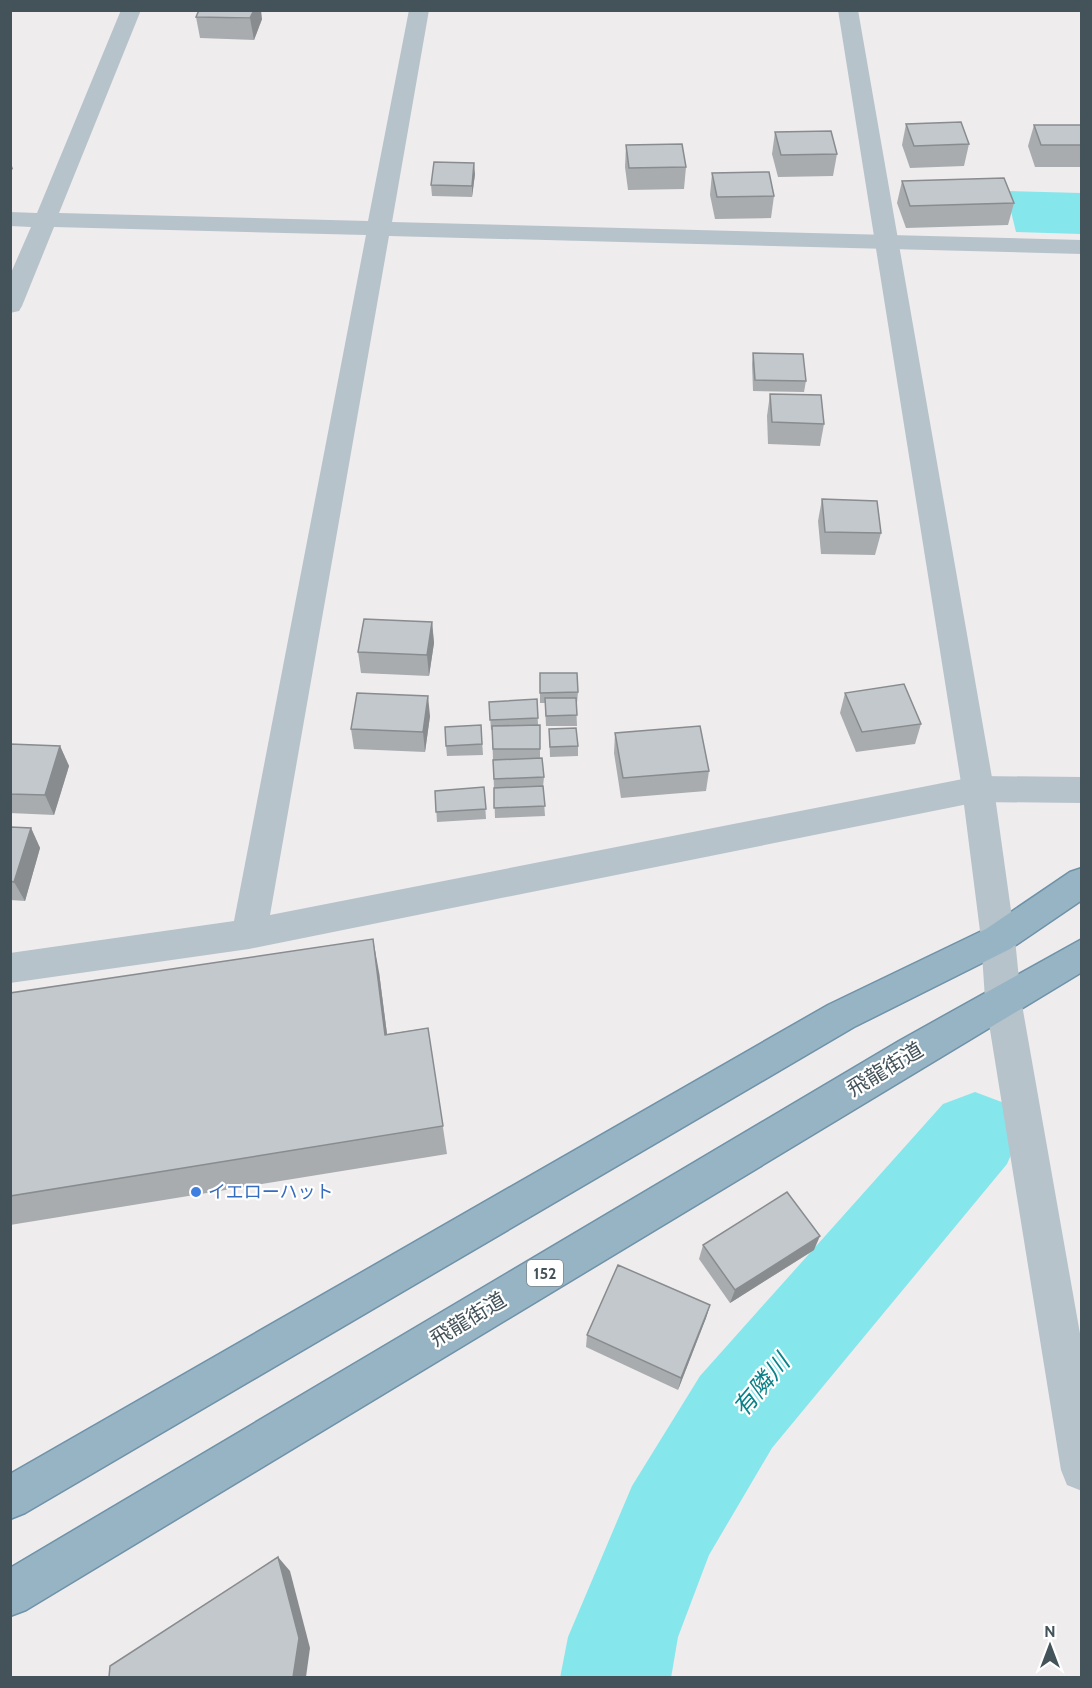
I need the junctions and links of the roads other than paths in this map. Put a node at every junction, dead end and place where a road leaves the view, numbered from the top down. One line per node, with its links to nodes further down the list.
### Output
1 (131, 10): 5 (street)
2 (418, 10): 6 (street)
3 (848, 10): 7 (street)
4 (10, 219): 5 (street)
5 (46, 219): 6 (street); 9 (street)
6 (379, 227): 7 (street); 13 (street)
7 (885, 241): 8 (street); 10 (street)
8 (1082, 247)
9 (10, 306)
10 (978, 789): 11 (street); 13 (street); 14 (street)
11 (1082, 790)
12 (1082, 882): 14 (highway)
13 (249, 934): 16 (street)
14 (998, 939): 17 (street); 19 (highway)
15 (1082, 954): 17 (highway, 飛龍街道 / 152)
16 (10, 968)
17 (1003, 999): 18 (street); 20 (highway, 飛龍街道 / 152)
18 (1082, 1470)
19 (10, 1498)
20 (10, 1594)

